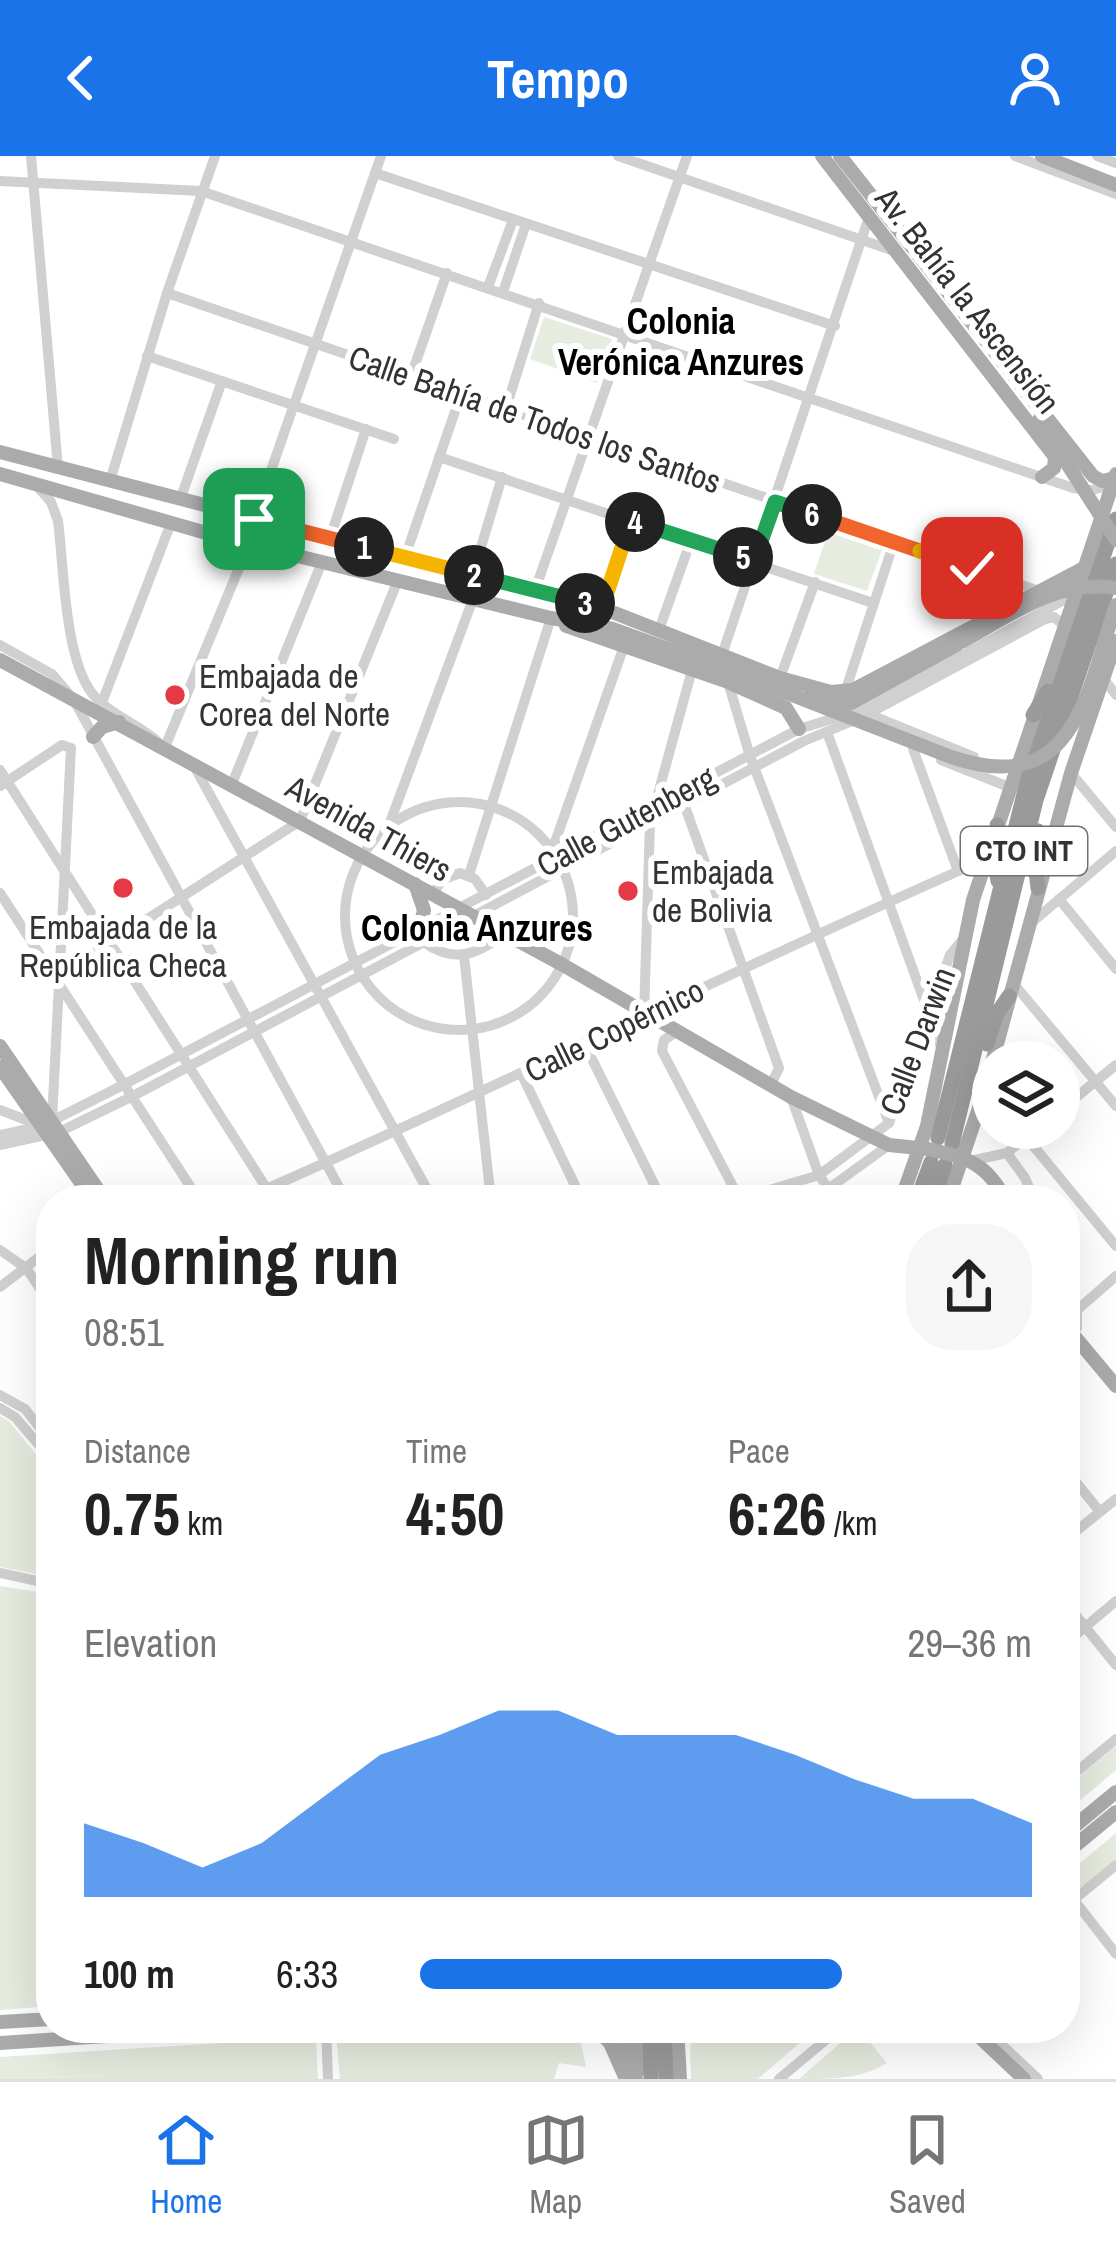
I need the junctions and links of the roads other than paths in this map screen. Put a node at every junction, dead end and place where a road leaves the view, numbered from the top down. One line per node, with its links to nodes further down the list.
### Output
1 (31, 156): 16 (street)
2 (215, 156): 17 (street)
3 (381, 156): 12 (street)
4 (617, 156): 13 (street)
5 (687, 156): 13 (street)
6 (822, 156): 18 (main road, Av. Bahía la Ascensión)
7 (840, 156): 29 (main road, Av. Bahía la Ascensión)
8 (1016, 156): 14 (street)
9 (1042, 156): 14 (main road)
10 (1067, 156): 14 (main road)
11 (1097, 156): 14 (street)
12 (375, 173): 19 (street); 21 (street)
13 (680, 177): 22 (street); 24 (street)
14 (1113, 179)
15 (0, 181): 16 (street)
16 (33, 182): 17 (street); 46 (street)
17 (201, 190): 21 (street); 28 (street)
18 (869, 217): 22 (street); 23 (main road, Av. Bahía la Ascensión)
19 (512, 220): 20 (street); 26 (street)
20 (526, 224): 24 (street); 27 (street)
21 (350, 240): 25 (street); 33 (street)
22 (863, 240): 23 (street); 31 (street)
23 (897, 252): 49 (main road, Av. Bahía la Ascensión)
24 (650, 265): 31 (street); 32 (street)
25 (447, 274): 26 (street); 35 (street)
26 (488, 286): 27 (street)
27 (503, 292): 30 (street)
28 (167, 293): 33 (street, Calle Bahía de Todos los Santos); 34 (street)
29 (954, 302): 50 (main road, Av. Bahía la Ascensión); 62 (main road, bridge)
30 (539, 303): 32 (street); 40 (street)
31 (835, 326): 38 (street)
32 (626, 335): 38 (street); 42 (street)
33 (315, 344): 35 (street, Calle Bahía de Todos los Santos); 39 (street)
34 (147, 356): 36 (street); 51 (street)
35 (411, 376): 37 (street, Calle Bahía de Todos los Santos)
36 (222, 381): 39 (street); 55 (street)
37 (461, 394): 40 (street, Calle Bahía de Todos los Santos); 45 (street)
38 (810, 397): 49 (street); 56 (street)
39 (294, 405): 41 (street); 57 (street)
40 (506, 408): 42 (street, Calle Bahía de Todos los Santos)
41 (367, 429): 43 (street); 61 (street)
42 (590, 438): 54 (street); 56 (street, Calle Bahía de Todos los Santos)
43 (394, 439)
44 (0, 452): 46 (main road)
45 (439, 457): 48 (street); 66 (street)
46 (58, 468): 51 (main road)
47 (0, 474): 52 (main road)
48 (502, 477): 54 (street); 71 (street)
49 (1042, 477): 53 (street)
50 (1114, 479): 53 (street); 59 (main road, CTO INT)
51 (110, 481): 55 (main road)
52 (35, 484): 60 (main road); 90 (street)
53 (1073, 488): 59 (street)
54 (569, 499): 58 (street); 75 (street)
55 (181, 500): 57 (main road)
56 (775, 502): 64 (street, Calle Bahía de Todos los Santos); 67 (street)
57 (254, 519): 61 (main road)
58 (632, 521): 63 (street); 81 (street)
59 (1107, 521): 70 (main road, CTO INT); 84 (highway, CTO INT)
60 (171, 523): 65 (main road); 101 (street)
61 (330, 538): 66 (main road)
62 (1116, 540)
63 (691, 541): 67 (street); 85 (street)
64 (894, 542): 76 (street, Calle Bahía de Todos los Santos); 79 (street)
65 (249, 544): 68 (main road); 109 (street)
66 (405, 557): 71 (main road)
67 (754, 561): 73 (street); 91 (street)
68 (322, 562): 72 (main road); 116 (street)
69 (1116, 564): 119 (highway, CTO INT)
70 (1082, 569): 76 (main road); 77 (main road, CTO INT)
71 (473, 574): 75 (main road)
72 (398, 580): 78 (main road); 122 (street)
73 (815, 582): 79 (street); 96 (street)
74 (1116, 588): 99 (main road, bridge)
75 (535, 590): 81 (main road)
76 (1039, 591): 82 (main road)
77 (1073, 595): 84 (main road, CTO INT); 86 (street, Calle Gutenberg)
78 (473, 599): 83 (main road); 124 (street)
79 (873, 603): 99 (street)
80 (1116, 604): 95 (main road, bridge)
81 (602, 608): 85 (main road)
82 (993, 615): 86 (street); 99 (main road)
83 (550, 618): 89 (main road); 95 (main road); 120 (street)
84 (1071, 624): 86 (street, Calle Gutenberg); 103 (highway); 136 (highway, CTO INT)
85 (659, 630): 91 (main road)
86 (1006, 636): 102 (street, Calle Gutenberg); 106 (street, Calle Gutenberg)
87 (1116, 640): 97 (main road, CTO INT)
88 (0, 645): 92 (street, Avenida Thiers)
89 (624, 646): 93 (main road); 130 (street)
90 (75, 652): 94 (street); 101 (street)
91 (722, 655): 96 (main road)
92 (5, 661): 94 (street, Avenida Thiers); 100 (main road, Avenida Thiers)
93 (692, 670): 95 (main road); 121 (street)
94 (52, 674): 100 (street, Avenida Thiers)
95 (733, 678): 106 (main road); 113 (street)
96 (780, 678): 99 (main road)
97 (1103, 678): 98 (street); 114 (main road, CTO INT)
98 (1116, 693)
99 (848, 698): 106 (street)
100 (74, 700): 101 (main road, Avenida Thiers); 108 (street, Avenida Thiers)
101 (100, 708): 104 (main road, Avenida Thiers); 108 (street); 109 (street)
102 (868, 714): 105 (street, Calle Gutenberg); 111 (street)
103 (1033, 715): 111 (main road, CTO INT)
104 (118, 722): 108 (main road); 109 (main road, Avenida Thiers)
105 (850, 722): 107 (street, Calle Gutenberg); 110 (street)
106 (800, 729): 113 (street, Calle Gutenberg)
107 (827, 732): 113 (street, Calle Gutenberg); 143 (street)
108 (93, 737): 141 (street, Avenida Thiers)
109 (163, 746): 112 (main road, Avenida Thiers)
110 (913, 748): 117 (street); 133 (street)
111 (1019, 757): 117 (main road, CTO INT)
112 (191, 761): 116 (main road, Avenida Thiers); 129 (street)
113 (753, 762): 118 (street, Calle Gutenberg); 147 (street)
114 (1071, 772): 126 (street); 137 (main road, CTO INT)
115 (2, 779): 132 (street); 132 (street)
116 (232, 784): 122 (main road, Avenida Thiers)
117 (1009, 787): 125 (main road, CTO INT)
118 (683, 799): 121 (street, Calle Gutenberg); 123 (street, Calle Gutenberg); 155 (street)
119 (1036, 800): 137 (highway); 176 (highway, CTO INT)
120 (492, 806): 124 (street); 130 (street); 134 (street)
121 (653, 807): 123 (street); 130 (street, Calle Gutenberg)
122 (300, 821): 128 (main road, Avenida Thiers); 129 (street)
123 (650, 823): 130 (street, Calle Gutenberg); 163 (street)
124 (389, 825): 128 (street)
125 (997, 825): 131 (main road, CTO INT); 136 (highway)
126 (1116, 827)
127 (1116, 851): 142 (street)
128 (362, 855): 135 (main road, Avenida Thiers); 153 (street)
129 (245, 856): 141 (street); 159 (street)
130 (558, 858): 140 (street, Calle Gutenberg); 145 (street, Calle Gutenberg); 154 (street)
131 (986, 859): 133 (street, Calle Copérnico); 150 (main road, CTO INT)
132 (64, 867): 151 (street); 157 (street)
133 (958, 871): 143 (street, Calle Copérnico)
134 (469, 874): 139 (street); 140 (street)
135 (415, 884): 139 (main road, Avenida Thiers); 149 (main road)
136 (1000, 887): 195 (highway, CTO INT)
137 (1038, 888): 146 (main road, CTO INT)
138 (0, 893): 157 (street)
139 (433, 894): 144 (main road, Avenida Thiers)
140 (486, 895): 144 (street, Calle Gutenberg)
141 (180, 898): 151 (street); 164 (street, Avenida Thiers)
142 (1059, 899): 146 (street); 156 (street)
143 (890, 900): 147 (street, Calle Copérnico); 162 (street)
144 (460, 909): 145 (main road, Avenida Thiers); 149 (street, Calle Gutenberg)
145 (475, 917): 148 (main road, Avenida Thiers); 149 (street, Calle Gutenberg)
146 (1028, 926): 160 (main road, CTO INT)
147 (819, 932): 155 (street, Calle Copérnico); 186 (street)
148 (505, 933): 152 (street); 154 (main road, Avenida Thiers)
149 (422, 937): 152 (street); 153 (street, Calle Gutenberg); 158 (street, Calle Gutenberg)
150 (965, 938): 162 (street, Calle Darwin); 170 (main road, CTO INT)
151 (111, 943): 157 (street); 171 (street)
152 (464, 956): 165 (street)
153 (355, 964): 158 (street); 159 (street, Calle Gutenberg)
154 (563, 965): 163 (main road, Avenida Thiers); 165 (street)
155 (743, 967): 163 (street, Calle Copérnico); 179 (street)
156 (1116, 969)
157 (57, 977): 178 (street); 187 (street)
158 (362, 977): 161 (street, Calle Gutenberg); 165 (street)
159 (315, 985): 161 (street); 164 (street, Calle Gutenberg)
160 (1011, 990): 176 (highway); 177 (street); 195 (main road, CTO INT)
161 (322, 998): 167 (street, Calle Gutenberg); 188 (street)
162 (930, 1013): 170 (street); 186 (street, Calle Darwin)
163 (644, 1015): 166 (main road, Avenida Thiers); 168 (street, Calle Copérnico)
164 (248, 1020): 167 (street, Avenida Thiers); 171 (street, Calle Gutenberg)
165 (474, 1030): 180 (street)
166 (676, 1032): 179 (main road, Avenida Thiers); 209 (street)
167 (255, 1034): 174 (street, Calle Gutenberg); 197 (street, Avenida Thiers)
168 (585, 1045): 175 (street, Calle Copérnico); 208 (street)
169 (0, 1046): 187 (main road)
170 (942, 1050): 195 (main road, CTO INT)
171 (182, 1055): 174 (street); 178 (street, Calle Gutenberg)
172 (1116, 1065): 177 (street)
173 (0, 1066): 187 (main road)
174 (190, 1067): 182 (street, Calle Gutenberg); 202 (street)
175 (522, 1075): 180 (street, Calle Copérnico); 207 (street)
176 (969, 1078): 195 (highway, CTO INT)
177 (1096, 1082): 181 (street); 184 (street)
178 (125, 1084): 182 (street); 187 (street, Calle Gutenberg)
179 (770, 1086): 183 (main road, Avenida Thiers)
180 (481, 1094): 188 (street, Calle Copérnico); 206 (street)
181 (1080, 1095)
182 (133, 1096): 187 (street, Calle Gutenberg); 201 (street)
183 (791, 1097): 190 (main road, Avenida Thiers); 198 (street)
184 (1116, 1106)
185 (0, 1110): 187 (street)
186 (889, 1123): 190 (street, Calle Darwin)
187 (50, 1128): 189 (street); 191 (street); 199 (main road); 200 (main road)
188 (394, 1132): 197 (street, Calle Copérnico); 205 (street)
189 (0, 1135)
190 (873, 1138): 192 (main road, Avenida Thiers); 198 (street, Calle Darwin)
191 (0, 1144)
192 (889, 1145): 195 (main road, Avenida Thiers); 212 (street, Calle Darwin)
193 (1011, 1149): 196 (street)
194 (1036, 1149): 219 (street)
195 (943, 1153): 196 (street); 213 (main road, CTO INT); 214 (highway, CTO INT); 215 (highway, CTO INT); 216 (main road, CTO INT); 217 (main road, bridge)
196 (1006, 1153): 218 (street)
197 (326, 1163): 203 (street, Calle Copérnico); 204 (street, Avenida Thiers)
198 (819, 1175): 210 (street, Calle Darwin); 211 (street)
199 (84, 1185)
200 (94, 1185)
201 (190, 1185)
202 (265, 1185)
203 (287, 1185)
204 (338, 1185)
205 (425, 1185)
206 (490, 1185)
207 (575, 1185)
208 (655, 1185)
209 (730, 1185)
210 (787, 1185)
211 (825, 1185)
212 (834, 1185)
213 (915, 1185)
214 (925, 1185)
215 (936, 1185)
216 (946, 1185)
217 (997, 1185)
218 (1027, 1185)
219 (1066, 1185)
220 (1080, 1202): 221 (street)
221 (1116, 1246)
222 (0, 1250): 224 (street)
223 (36, 1260): 224 (street)
224 (26, 1268): 226 (street); 227 (street)
225 (1116, 1276): 228 (street)
226 (36, 1283)
227 (0, 1288)
228 (1080, 1307)
229 (1080, 1340): 230 (main road)
230 (1116, 1386)
231 (0, 1395): 233 (street)
232 (0, 1408): 234 (street)
233 (36, 1427)
234 (36, 1432)
235 (1080, 1486): 237 (street)
236 (1116, 1499): 237 (street)
237 (1100, 1511): 238 (street)
238 (1080, 1528)
239 (0, 1573): 240 (street)
240 (36, 1581)
241 (1116, 1601): 243 (street)
242 (1080, 1621): 243 (street)
243 (1085, 1627): 244 (street); 245 (street)
244 (1080, 1631)
245 (1116, 1665)
246 (1116, 1739): 247 (street)
247 (1080, 1769)
248 (1116, 1792): 250 (main road)
249 (1116, 1812): 251 (main road)
250 (1080, 1822)
251 (1080, 1841)
252 (1116, 1865): 253 (street)
253 (1080, 1896)
254 (1080, 1915): 255 (street)
255 (1116, 1954)
256 (36, 2020): 257 (main road)
257 (0, 2022)
258 (36, 2041): 259 (main road)
259 (0, 2043)
260 (327, 2043): 272 (street)
261 (610, 2043): 273 (main road)
262 (625, 2043): 274 (main road)
263 (638, 2043): 274 (main road)
264 (650, 2043): 275 (highway)
265 (665, 2043): 276 (highway)
266 (677, 2043): 271 (main road)
267 (684, 2043): 271 (main road)
268 (822, 2043): 278 (street)
269 (986, 2043): 279 (main road)
270 (1000, 2043): 280 (street)
271 (678, 2060): 277 (main road)
272 (328, 2079)
273 (626, 2079)
274 (637, 2079)
275 (651, 2079)
276 (666, 2079)
277 (680, 2079)
278 (779, 2079)
279 (1024, 2079)
280 (1039, 2079)

